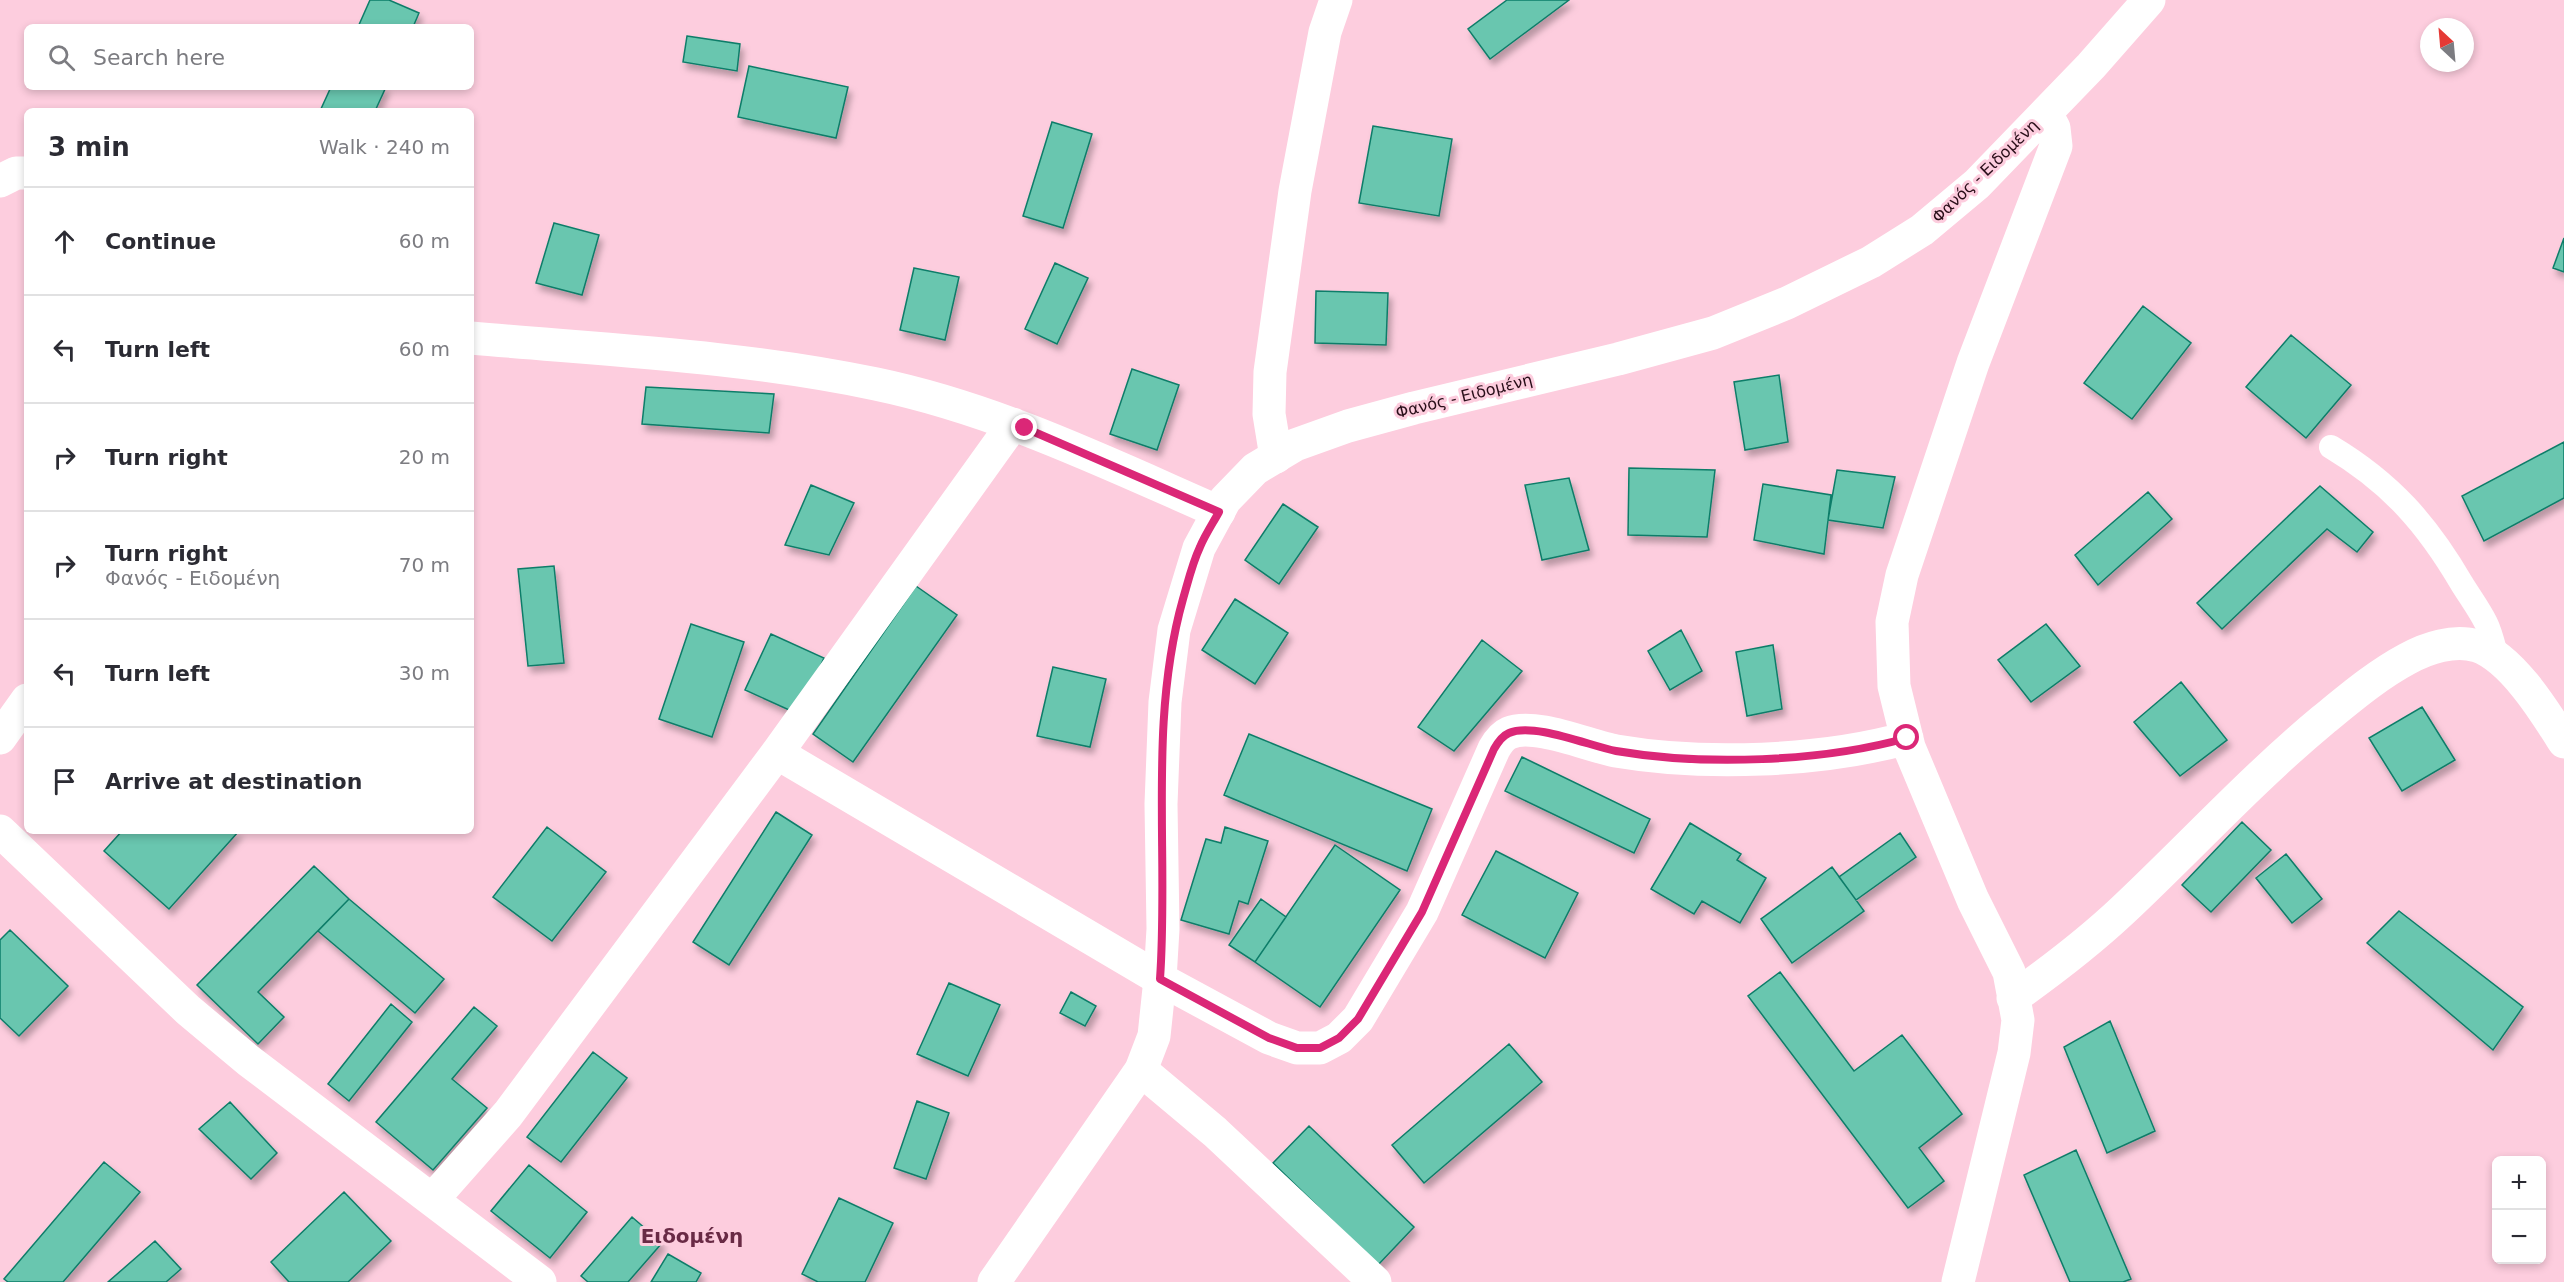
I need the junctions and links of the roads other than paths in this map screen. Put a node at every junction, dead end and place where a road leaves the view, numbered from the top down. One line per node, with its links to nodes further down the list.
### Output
1 (1336, 0): 9 (street)
2 (2149, 0): 3 (street, Φανός - Ειδομένη)
3 (2046, 113): 9 (street, Φανός - Ειδομένη); 14 (street)
4 (24, 172): 5 (street)
5 (0, 182)
6 (474, 338): 7 (street)
7 (1013, 424): 10 (street); 16 (street)
8 (2331, 447): 11 (lane)
9 (1276, 457): 10 (street, Φανός - Ειδομένη)
10 (1219, 512): 18 (street, Φανός - Ειδομένη)
11 (2497, 658): 15 (street); 19 (street)
12 (24, 704): 13 (street)
13 (0, 738)
14 (1907, 738): 18 (street); 19 (street)
15 (2564, 742)
16 (777, 753): 18 (street); 21 (street)
17 (1, 836): 21 (street)
18 (1160, 979): 20 (street, Φανός - Ειδομένη)
19 (2013, 998): 25 (street)
20 (1141, 1070): 23 (street, Φανός - Ειδομένη); 24 (street)
21 (432, 1200): 22 (street)
22 (540, 1282)
23 (994, 1282)
24 (1375, 1282)
25 (1958, 1282)

